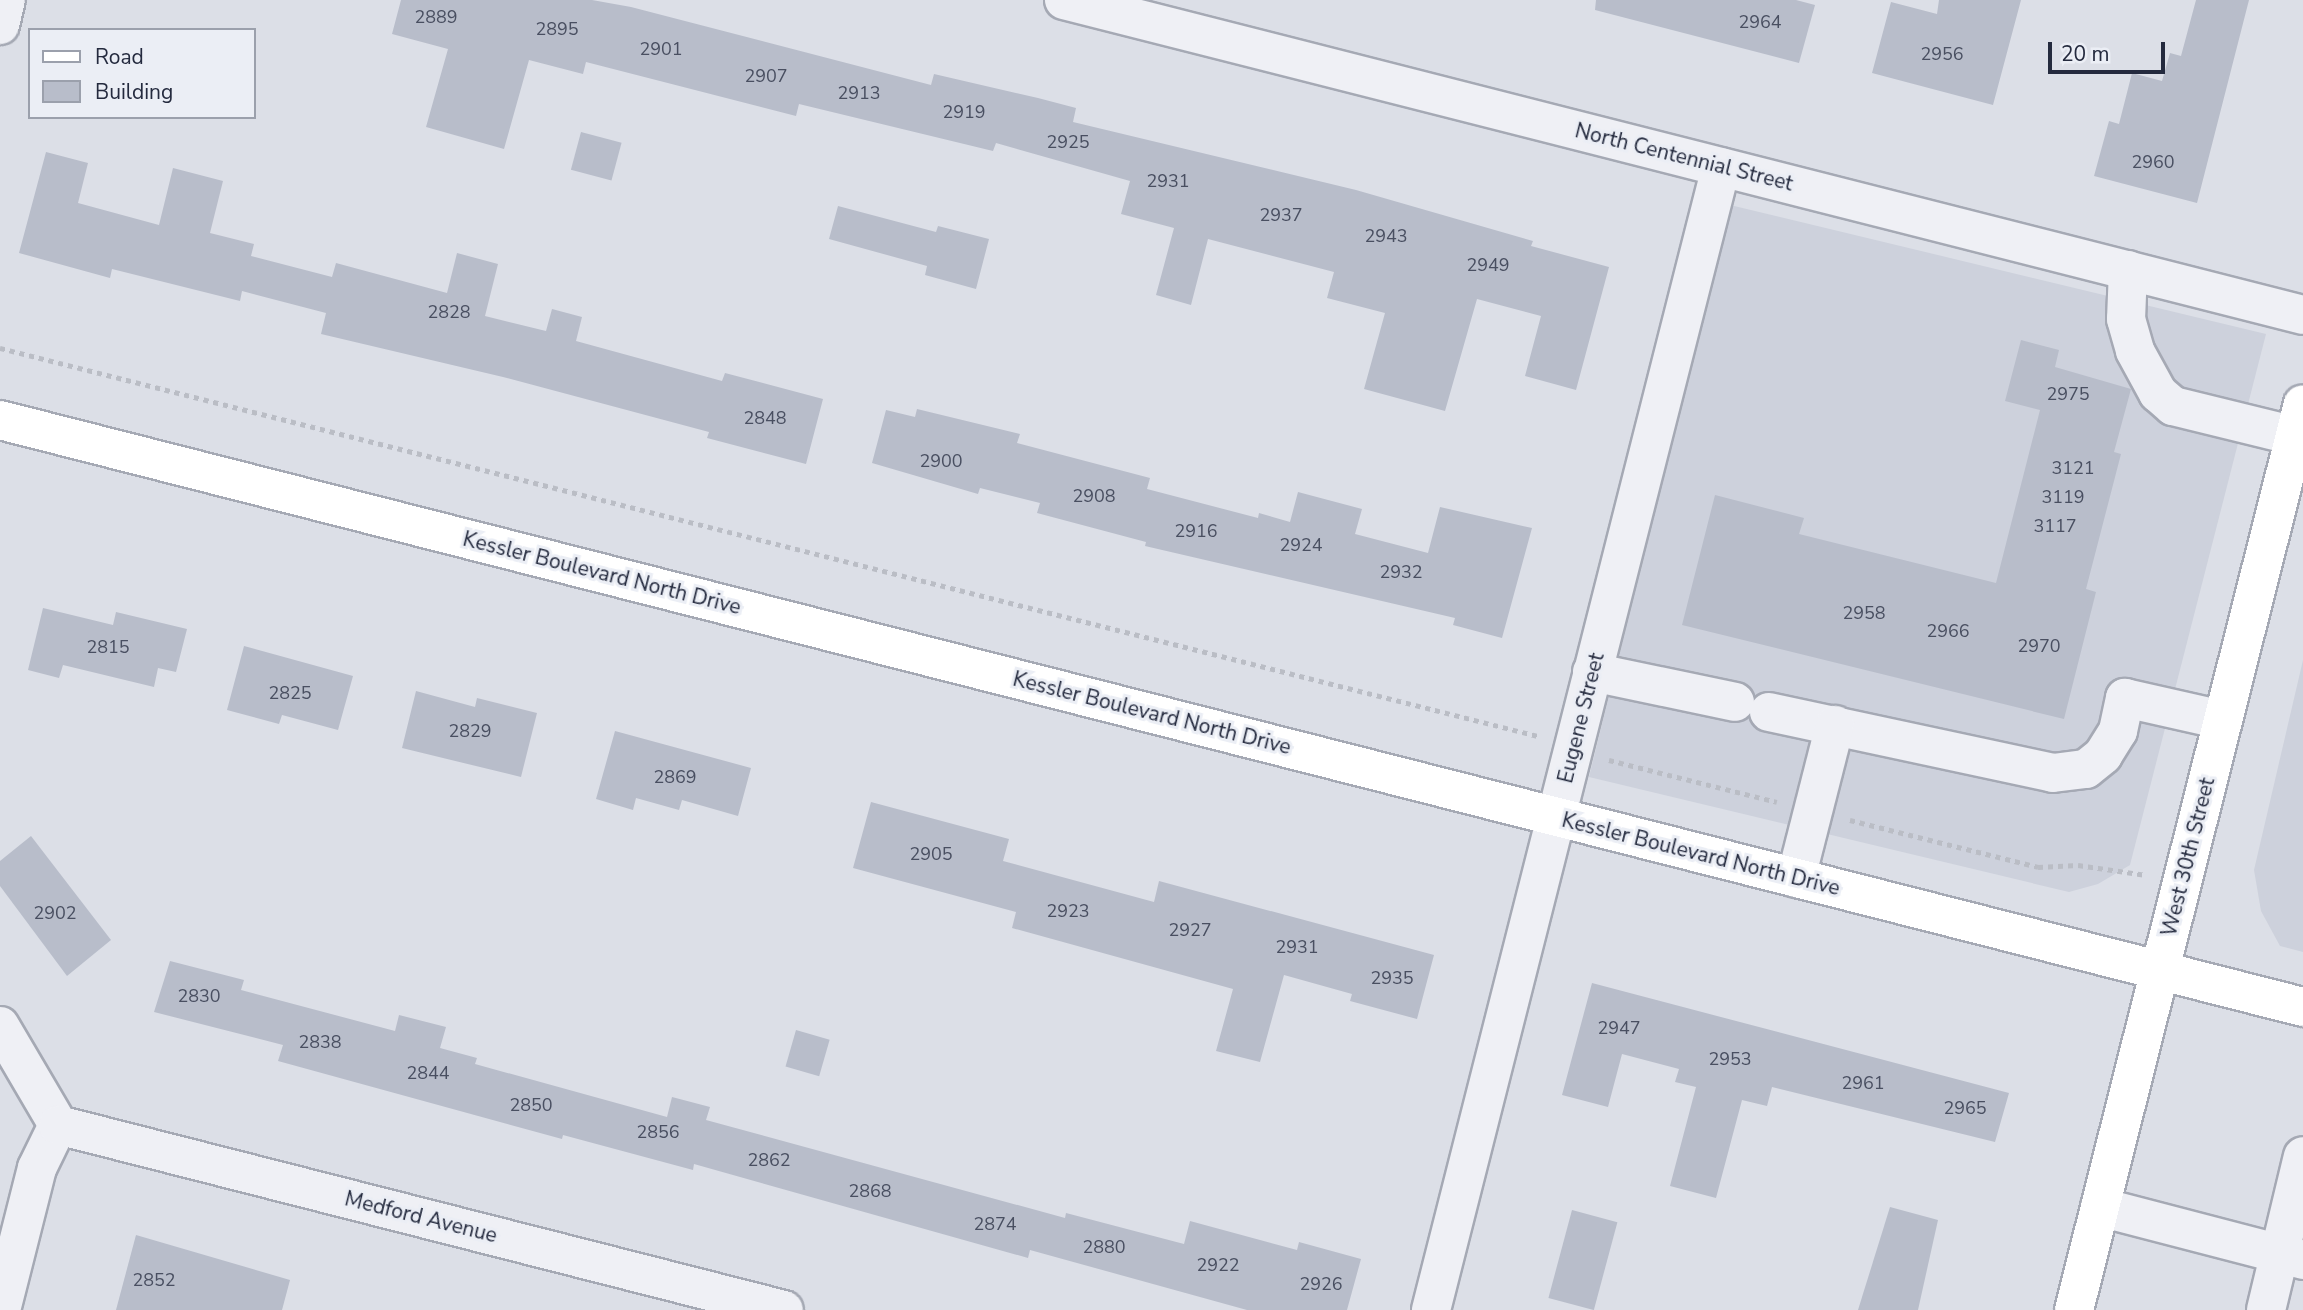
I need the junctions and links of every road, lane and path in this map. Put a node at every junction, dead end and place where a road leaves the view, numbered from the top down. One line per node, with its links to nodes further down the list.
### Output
1 (6, 0): 3 (street)
2 (1065, 0): 4 (street, North Centennial Street)
3 (0, 25)
4 (1721, 167): 5 (street, North Centennial Street); 10 (street, Eugene Street)
5 (2128, 270): 6 (street, North Centennial Street); 9 (street)
6 (2303, 315)
7 (0, 348): 13 (path)
8 (0, 420): 15 (main road, Kessler Boulevard North Drive)
9 (2299, 420): 11 (main road, West 30th Street)
10 (1592, 672): 12 (street); 13 (street, Eugene Street)
11 (2223, 720): 12 (street); 17 (main road, West 30th Street)
12 (1835, 725): 14 (street)
13 (1573, 750): 14 (path); 15 (street, Eugene Street)
14 (1813, 811): 16 (street); 17 (path)
15 (1556, 816): 16 (main road, Kessler Boulevard North Drive); 28 (street, Eugene Street)
16 (1796, 878): 18 (main road, Kessler Boulevard North Drive)
17 (2181, 884): 18 (main road, West 30th Street)
18 (2159, 971): 19 (main road, Kessler Boulevard North Drive); 23 (main road, West 30th Street)
19 (2303, 1007)
20 (0, 1026): 21 (street)
21 (58, 1125): 25 (street, Medford Avenue); 26 (street)
22 (2303, 1156): 24 (street)
23 (2100, 1207): 24 (street); 29 (main road, West 30th Street)
24 (2290, 1257): 30 (street)
25 (718, 1302): 27 (street, Medford Avenue)
26 (1, 1310)
27 (784, 1310)
28 (1431, 1310)
29 (2074, 1310)
30 (2266, 1310)

